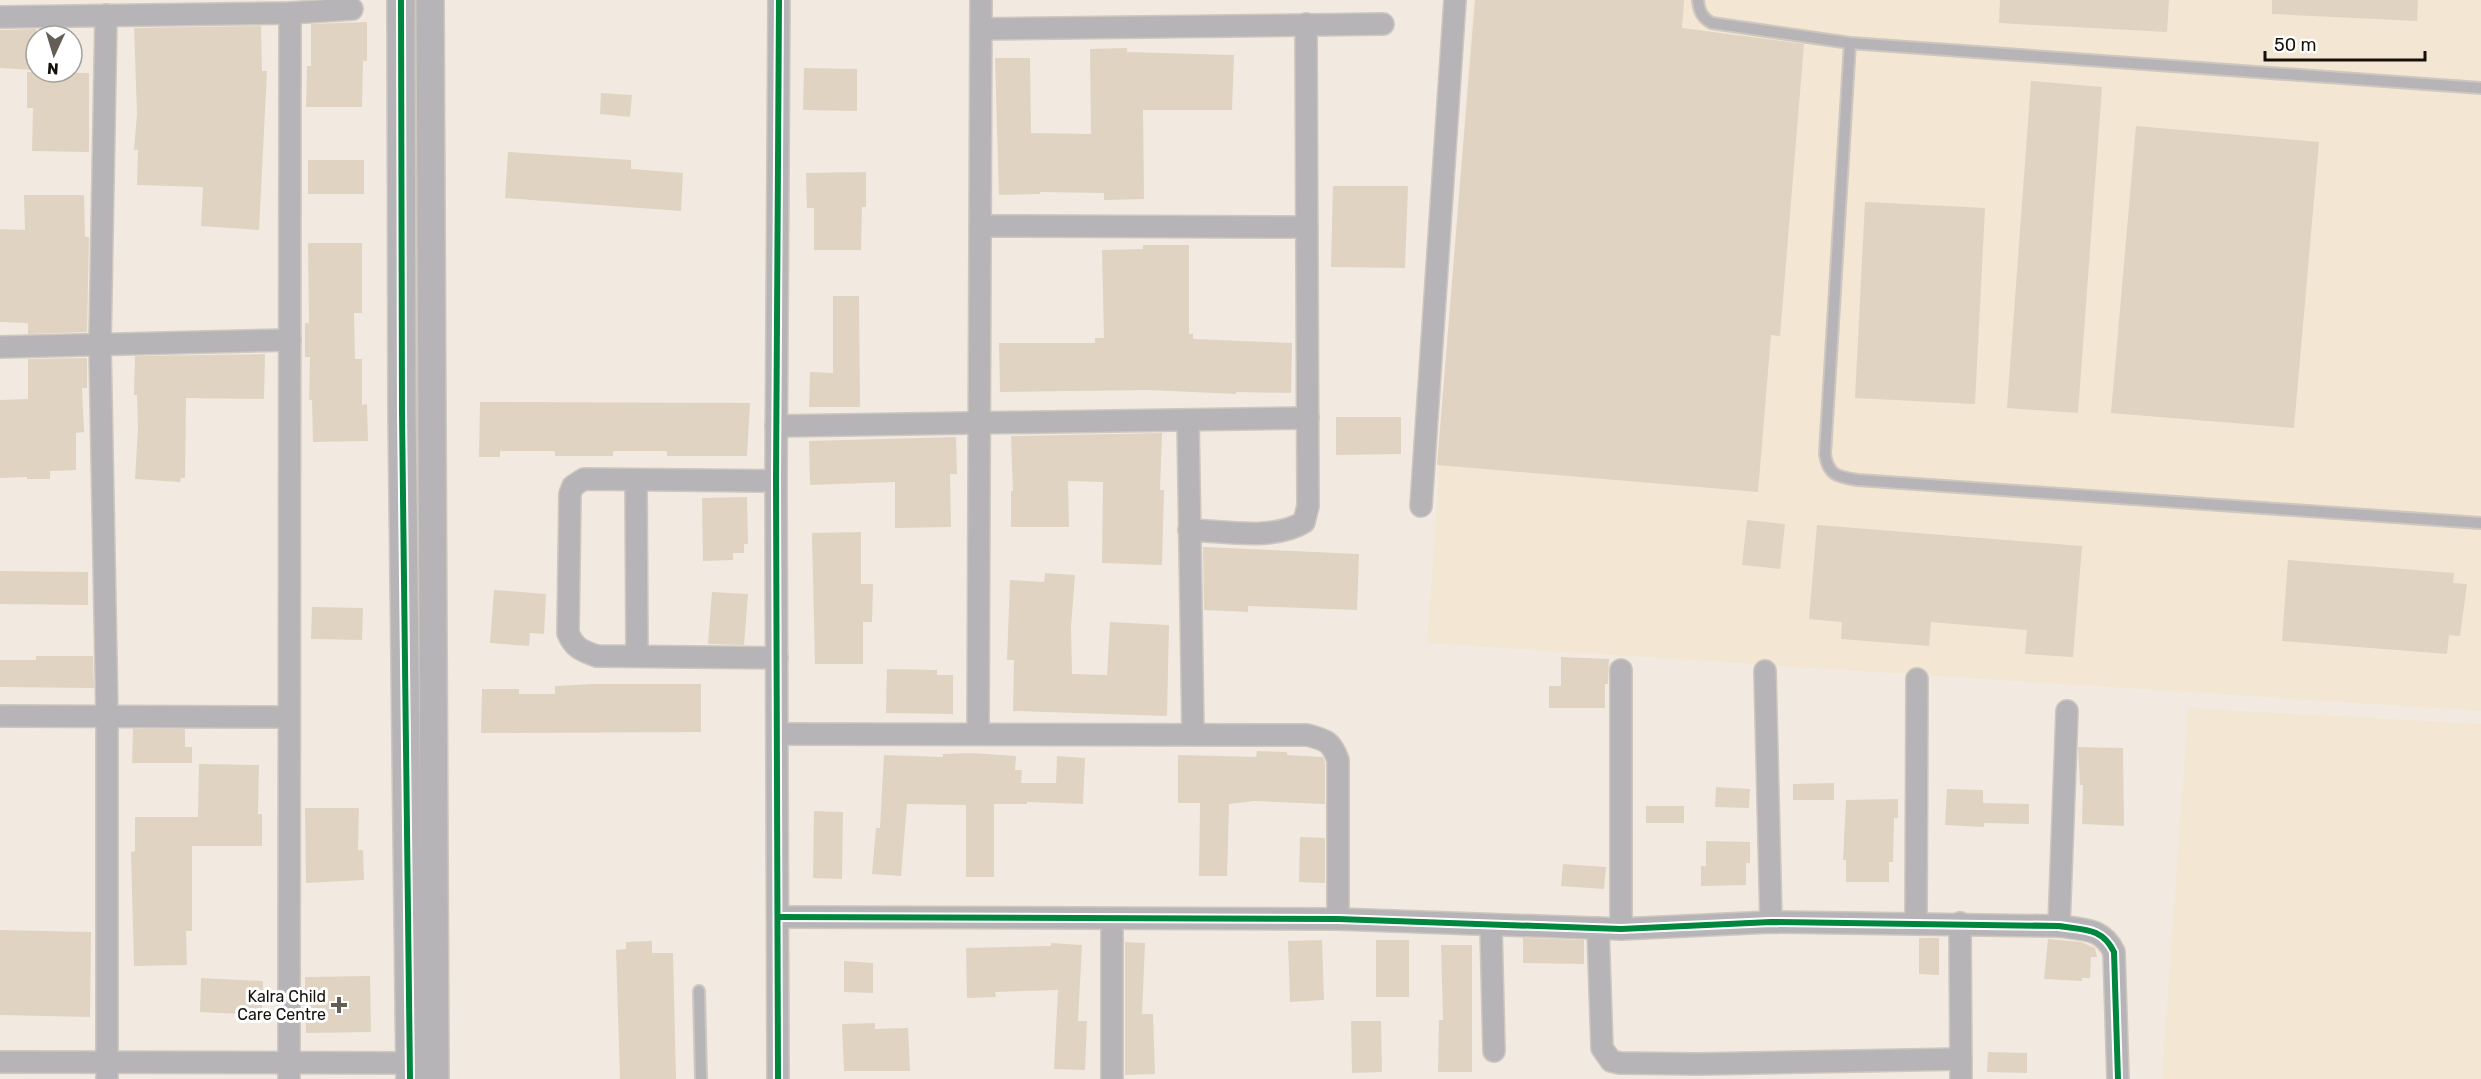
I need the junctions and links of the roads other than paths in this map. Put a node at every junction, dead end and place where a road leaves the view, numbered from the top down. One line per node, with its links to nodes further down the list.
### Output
1 (401, 0): 16 (street)
2 (430, 0): 17 (street)
3 (779, 0): 26 (street)
4 (981, 0): 13 (street)
5 (1455, 0): 29 (street)
6 (1698, 0): 14 (lane)
7 (352, 9): 8 (street)
8 (290, 13): 9 (street); 20 (street)
9 (106, 15): 10 (street); 21 (street)
10 (0, 16)
11 (1306, 24): 12 (street); 13 (street); 19 (street)
12 (1383, 24)
13 (981, 29): 18 (street)
14 (1850, 43): 15 (lane); 30 (lane)
15 (2481, 88)
16 (402, 165): 17 (street); 61 (street)
17 (430, 166): 63 (street)
18 (980, 226): 19 (street); 25 (street)
19 (1307, 227): 23 (street)
20 (290, 340): 21 (street); 40 (street)
21 (100, 345): 22 (street); 39 (street)
22 (0, 347)
23 (1308, 418): 24 (street); 31 (street)
24 (1188, 420): 25 (street); 31 (street)
25 (980, 423): 26 (street); 41 (street)
26 (776, 426): 28 (street)
27 (636, 480): 28 (street); 32 (street); 32 (street)
28 (776, 481): 33 (street)
29 (1421, 506)
30 (2481, 523)
31 (1189, 530): 43 (street)
32 (637, 656): 33 (street)
33 (777, 658): 42 (street)
34 (1621, 670): 53 (street)
35 (1766, 671): 47 (street)
36 (1917, 680): 48 (street)
37 (2067, 711): 51 (street)
38 (0, 716): 39 (street)
39 (107, 716): 40 (street); 59 (street)
40 (290, 717): 60 (street)
41 (978, 733): 42 (street); 43 (street)
42 (777, 734): 44 (street)
43 (1193, 734): 46 (street)
44 (778, 917): 45 (street); 65 (street)
45 (1112, 919): 46 (street); 66 (street)
46 (1338, 920): 50 (street)
47 (1771, 922): 48 (street); 53 (street)
48 (1916, 923): 49 (street)
49 (1960, 923): 51 (street); 57 (street)
50 (1491, 926): 52 (street); 55 (street)
51 (2059, 926): 67 (street)
52 (1598, 928): 53 (street); 62 (street)
53 (1621, 928)
54 (699, 991): 64 (lane)
55 (1494, 1051)
56 (0, 1062): 59 (street)
57 (1961, 1069): 58 (street)
58 (1837, 1070): 62 (street)
59 (107, 1071): 60 (street)
60 (289, 1071): 61 (street)
61 (410, 1071)
62 (1699, 1072)
63 (435, 1079)
64 (701, 1079)
65 (778, 1079)
66 (1112, 1079)
67 (2118, 1079)

